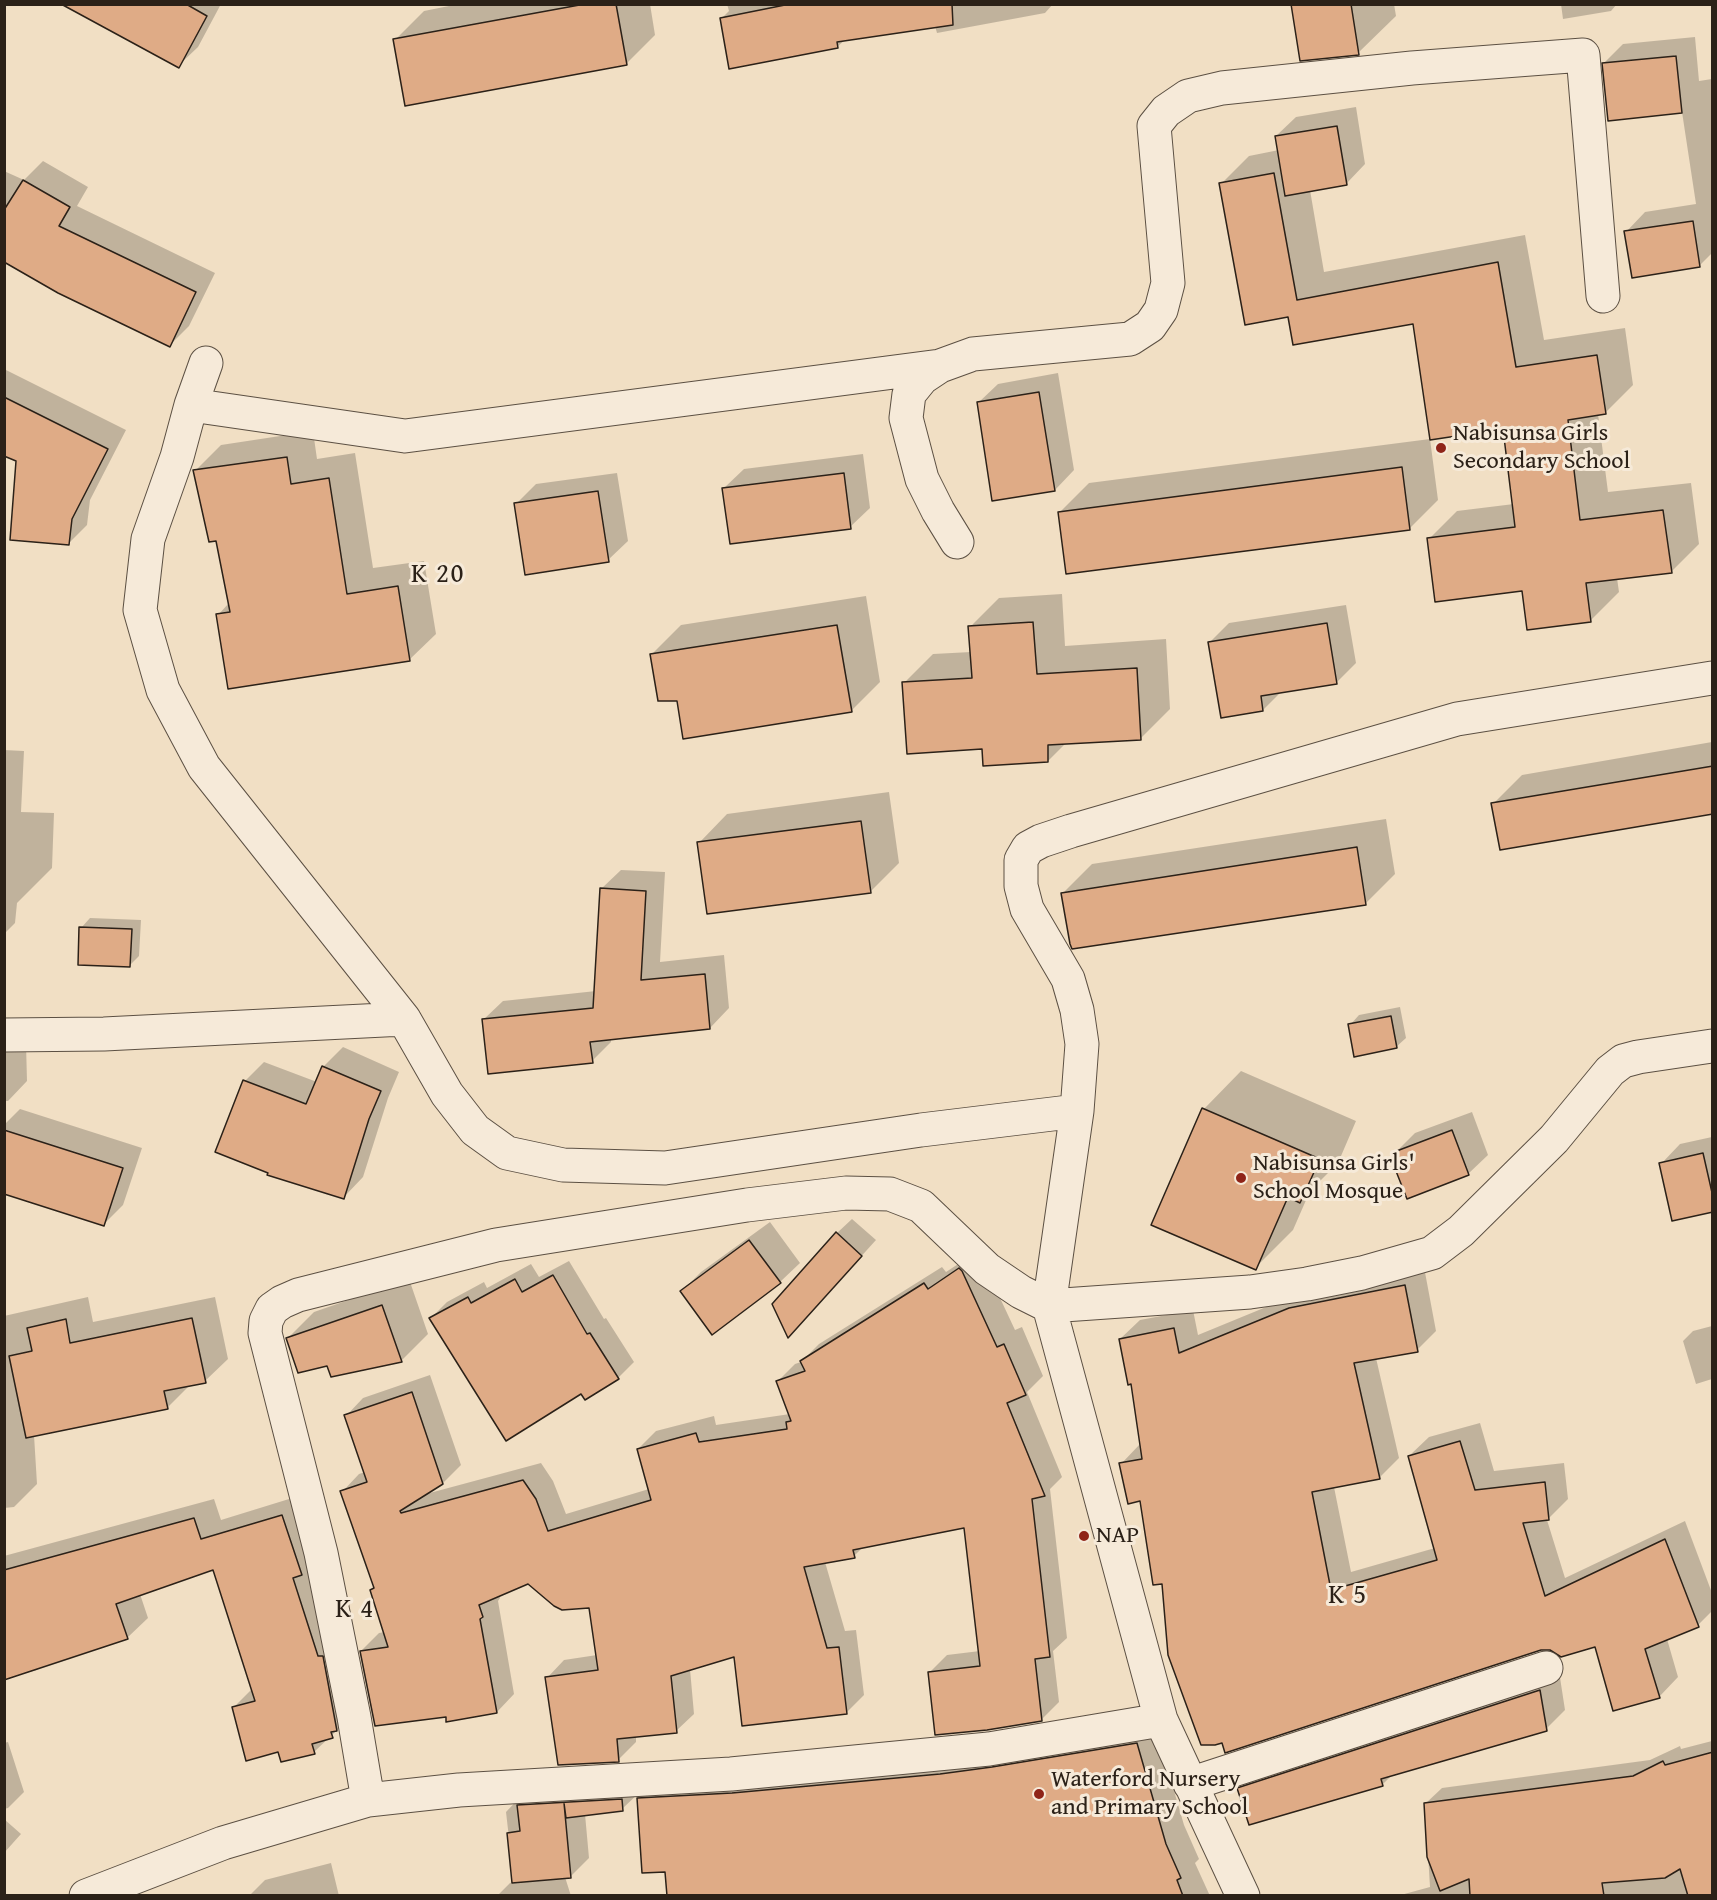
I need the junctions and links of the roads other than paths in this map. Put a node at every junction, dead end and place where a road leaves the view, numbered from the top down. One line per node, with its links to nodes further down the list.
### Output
1 (1604, 296): 3 (street)
2 (206, 363): 4 (street)
3 (940, 366): 4 (street); 5 (street)
4 (191, 405): 7 (street)
5 (957, 542)
6 (1713, 678): 10 (street)
7 (404, 1020): 8 (street); 10 (street)
8 (4, 1035)
9 (1713, 1046): 11 (street)
10 (1077, 1111): 11 (street)
11 (1049, 1306): 13 (street); 15 (street)
12 (1546, 1668): 14 (street)
13 (1161, 1720): 14 (street); 15 (street)
14 (1190, 1784): 17 (street)
15 (368, 1800): 16 (street)
16 (86, 1896)
17 (1243, 1896)

